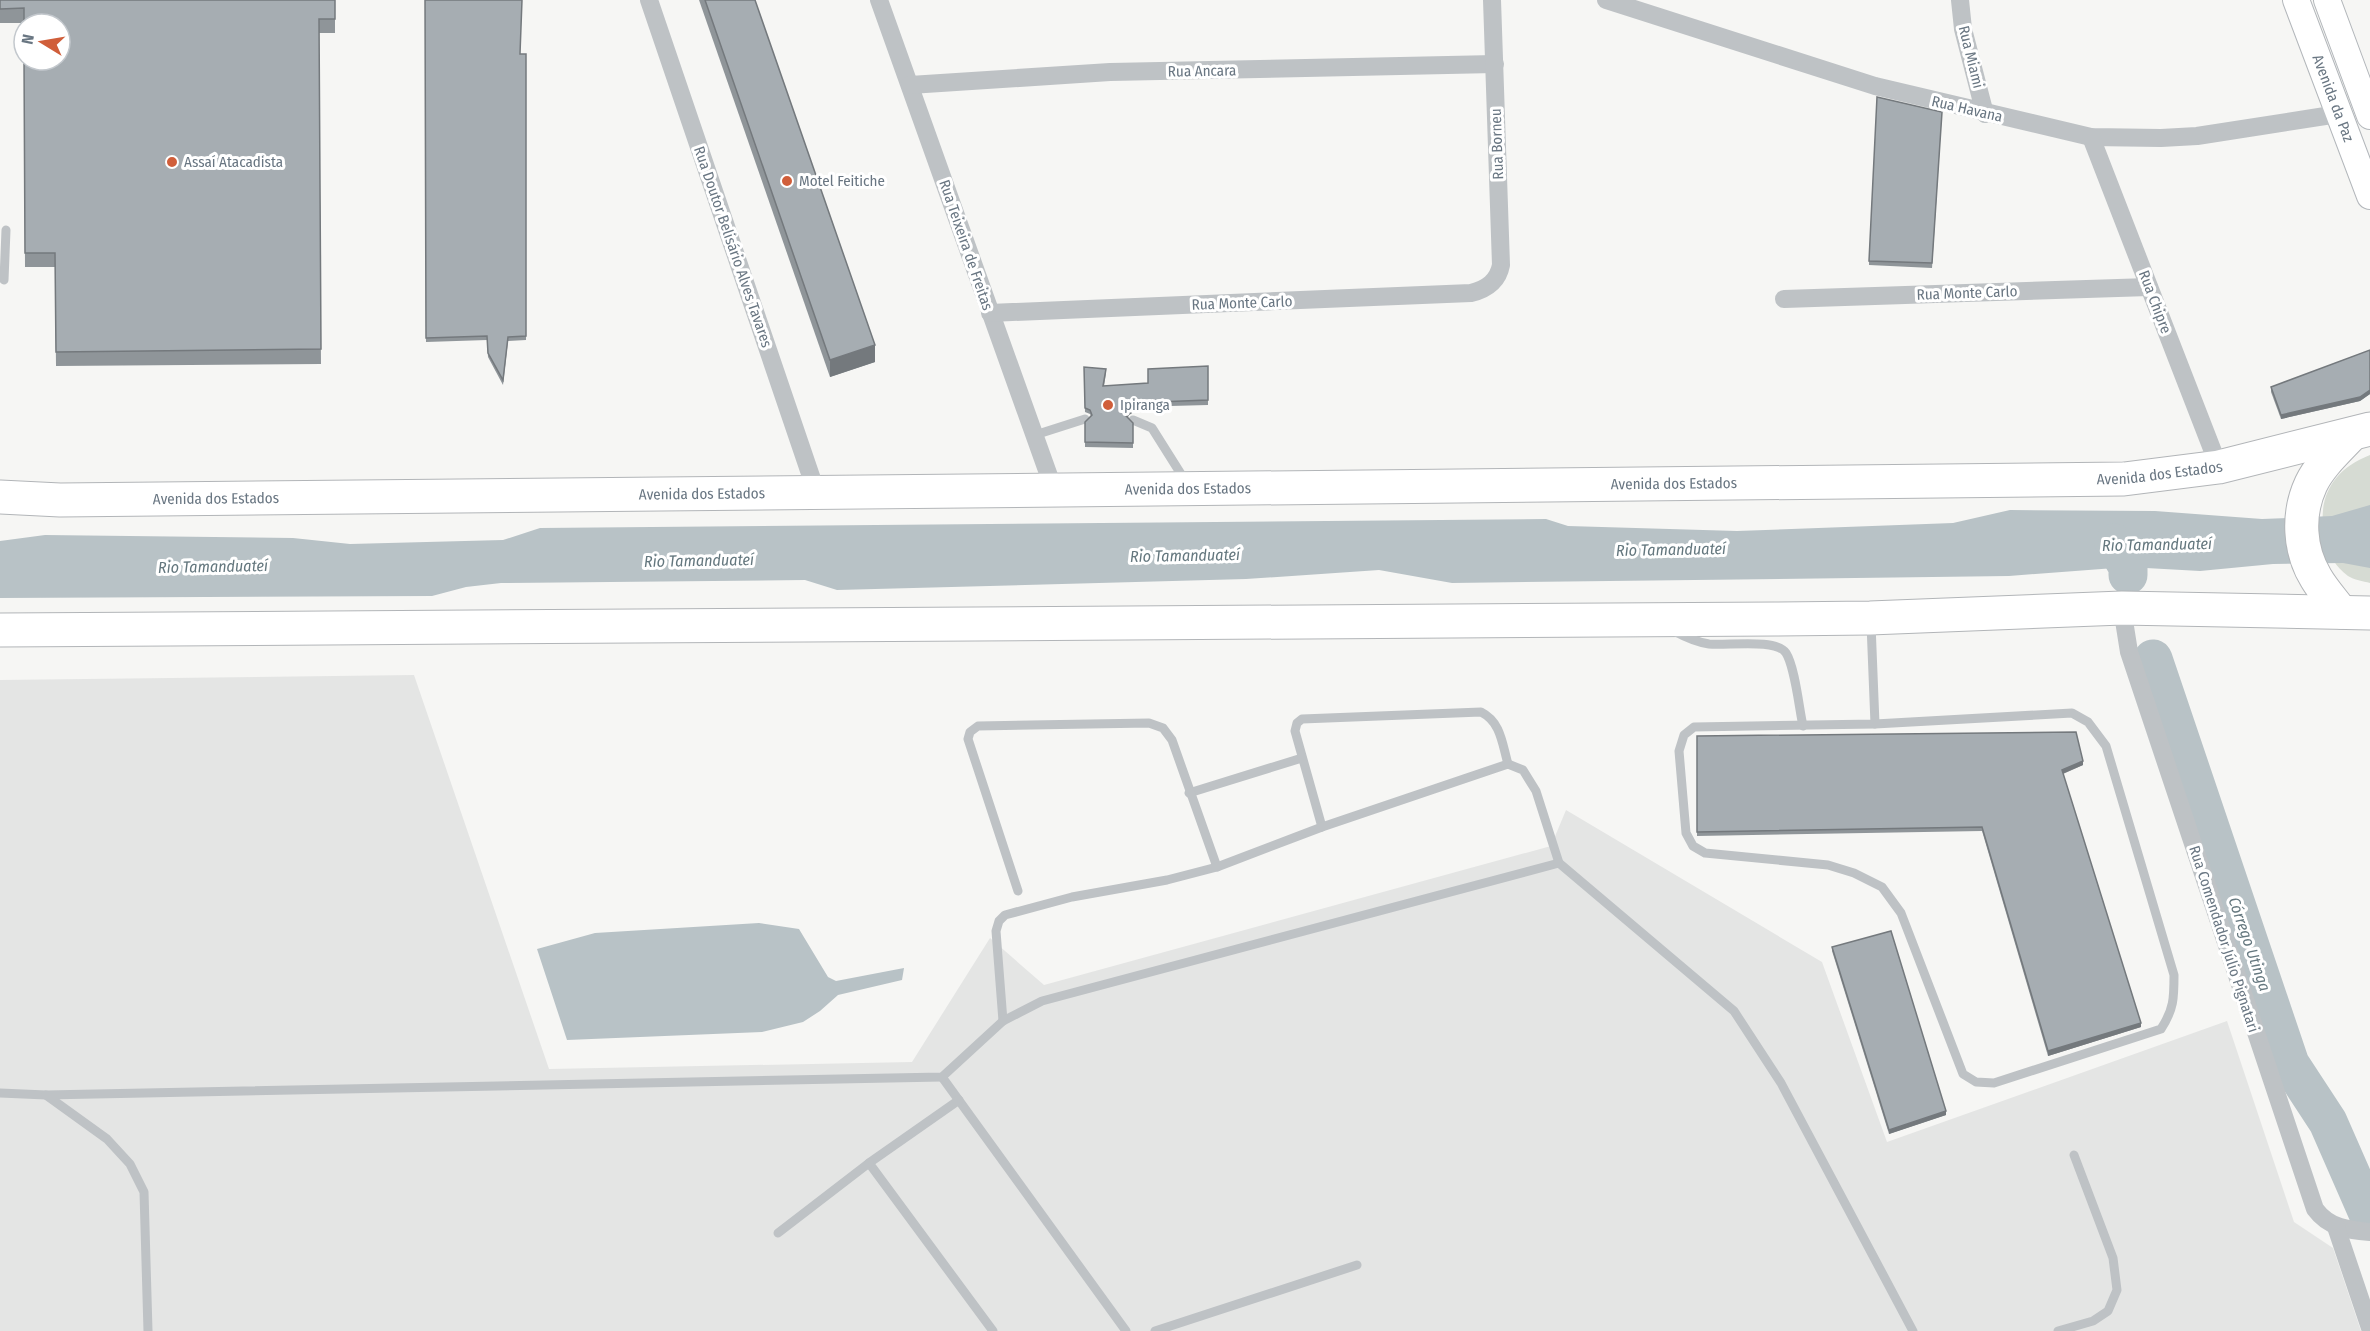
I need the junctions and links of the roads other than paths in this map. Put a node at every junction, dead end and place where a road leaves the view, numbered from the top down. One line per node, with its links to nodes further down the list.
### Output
1 (648, 0): 28 (street, Rua Doutor Belisário Alves Tavares)
2 (879, 0): 9 (street, Rua Teixeira de Freitas)
3 (1492, 0): 8 (street, Rua Borneu)
4 (1606, 0): 10 (street, Rua Havana)
5 (1960, 0): 10 (street, Rua Miami)
6 (2296, 0): 11 (main road, Avenida da Paz)
7 (2327, 0): 12 (main road, Avenida da Paz)
8 (1495, 64): 9 (street, Rua Ancara); 17 (street, Rua Borneu)
9 (909, 85): 20 (street, Rua Teixeira de Freitas)
10 (1985, 114): 13 (street, Rua Havana)
11 (2338, 114): 13 (street, Rua Havana); 14 (main road, Avenida da Paz)
12 (2370, 116)
13 (2091, 137): 18 (street, Rua Chipre)
14 (2370, 196)
15 (6, 230): 16 (lane)
16 (4, 280)
17 (1490, 284): 20 (street, Rua Monte Carlo)
18 (2149, 287): 19 (street, Rua Monte Carlo); 25 (street, Rua Chipre)
19 (1784, 299)
20 (990, 313): 24 (street, Rua Teixeira de Freitas)
21 (1085, 419): 24 (lane)
22 (1132, 420): 26 (lane)
23 (2361, 432): 25 (highway, Avenida dos Estados); 30 (highway)
24 (1035, 435): 27 (street, Rua Teixeira de Freitas)
25 (2219, 467): 26 (highway, Avenida dos Estados)
26 (1190, 489): 27 (highway, Avenida dos Estados)
27 (1054, 490): 28 (highway, Avenida dos Estados)
28 (818, 494): 29 (highway, Avenida dos Estados)
29 (0, 497)
30 (2355, 612): 33 (highway)
31 (1870, 618): 32 (highway); 33 (highway); 35 (lane)
32 (1653, 620): 34 (highway); 36 (lane)
33 (2123, 623): 51 (street, Rua Comendador Júlio Pignatari)
34 (0, 630)
35 (1875, 724): 36 (lane); 36 (lane)
36 (1803, 726)
37 (1302, 758): 38 (lane); 39 (lane); 40 (lane)
38 (1508, 764): 40 (lane); 41 (lane)
39 (1189, 793): 42 (lane); 43 (lane)
40 (1322, 827): 42 (lane)
41 (1559, 863): 44 (lane); 60 (lane)
42 (1217, 867): 44 (lane)
43 (1018, 891)
44 (1003, 1021): 45 (lane)
45 (942, 1077): 47 (lane); 48 (lane)
46 (0, 1093): 47 (lane)
47 (46, 1095): 56 (lane)
48 (959, 1100): 50 (lane); 58 (lane)
49 (2074, 1155): 61 (lane)
50 (868, 1164): 53 (lane); 57 (lane)
51 (2336, 1227): 52 (street); 55 (street)
52 (2370, 1232)
53 (778, 1233)
54 (1357, 1265): 59 (lane)
55 (2370, 1328)
56 (148, 1331)
57 (993, 1331)
58 (1126, 1331)
59 (1155, 1331)
60 (1913, 1331)
61 (2058, 1331)

